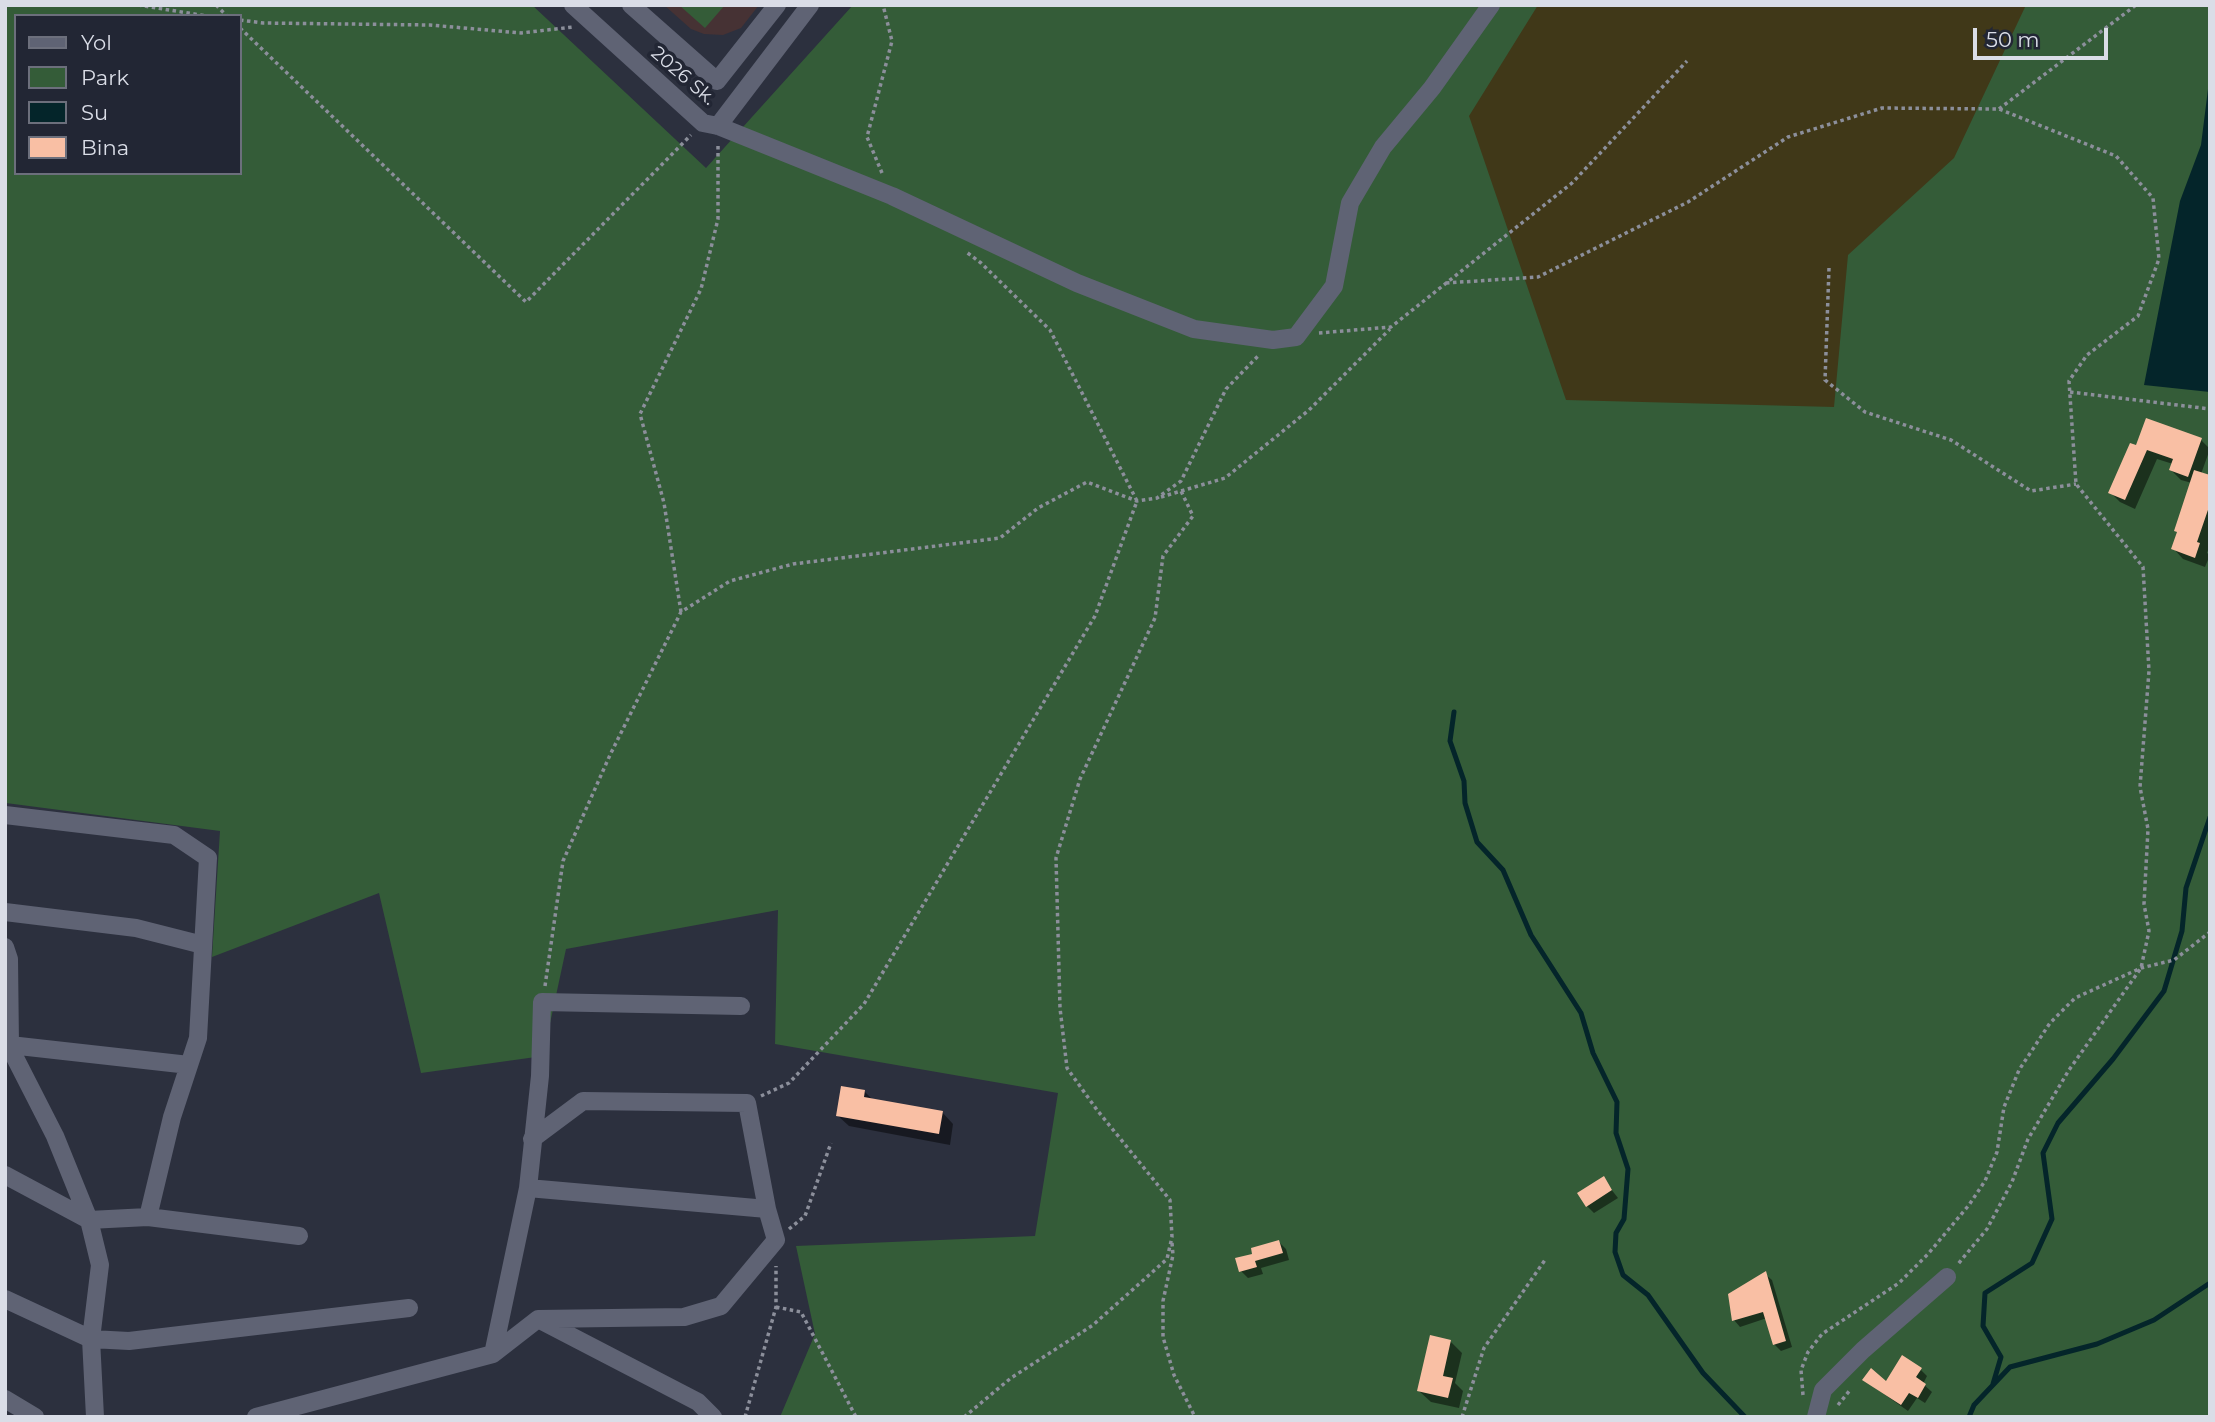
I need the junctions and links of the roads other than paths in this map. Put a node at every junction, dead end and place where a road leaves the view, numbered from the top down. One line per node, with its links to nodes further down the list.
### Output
1 (573, 5): 6 (street, 2026 Sk.)
2 (631, 5): 3 (street, 2026 Sk.)
3 (777, 5)
4 (810, 5): 6 (street, 2026 Sk.)
5 (1491, 5): 6 (street)
6 (710, 125)
7 (5, 815): 9 (street)
8 (5, 912): 9 (street)
9 (203, 945): 13 (street)
10 (5, 947): 12 (street)
11 (741, 1006): 14 (street)
12 (8, 1042): 13 (street); 19 (street)
13 (189, 1065): 18 (street)
14 (532, 1139): 16 (street); 17 (street)
15 (5, 1175): 19 (street)
16 (528, 1188): 17 (street); 26 (street)
17 (767, 1209): 24 (street)
18 (148, 1217): 19 (street); 20 (street)
19 (89, 1220): 25 (street)
20 (299, 1236)
21 (1947, 1277): 32 (street)
22 (5, 1299): 25 (street)
23 (409, 1308): 25 (street)
24 (538, 1319): 26 (street); 31 (street)
25 (90, 1339): 29 (street)
26 (493, 1354): 30 (street)
27 (5, 1399): 28 (street)
28 (35, 1417)
29 (95, 1417)
30 (256, 1417)
31 (713, 1417)
32 (1816, 1417)

